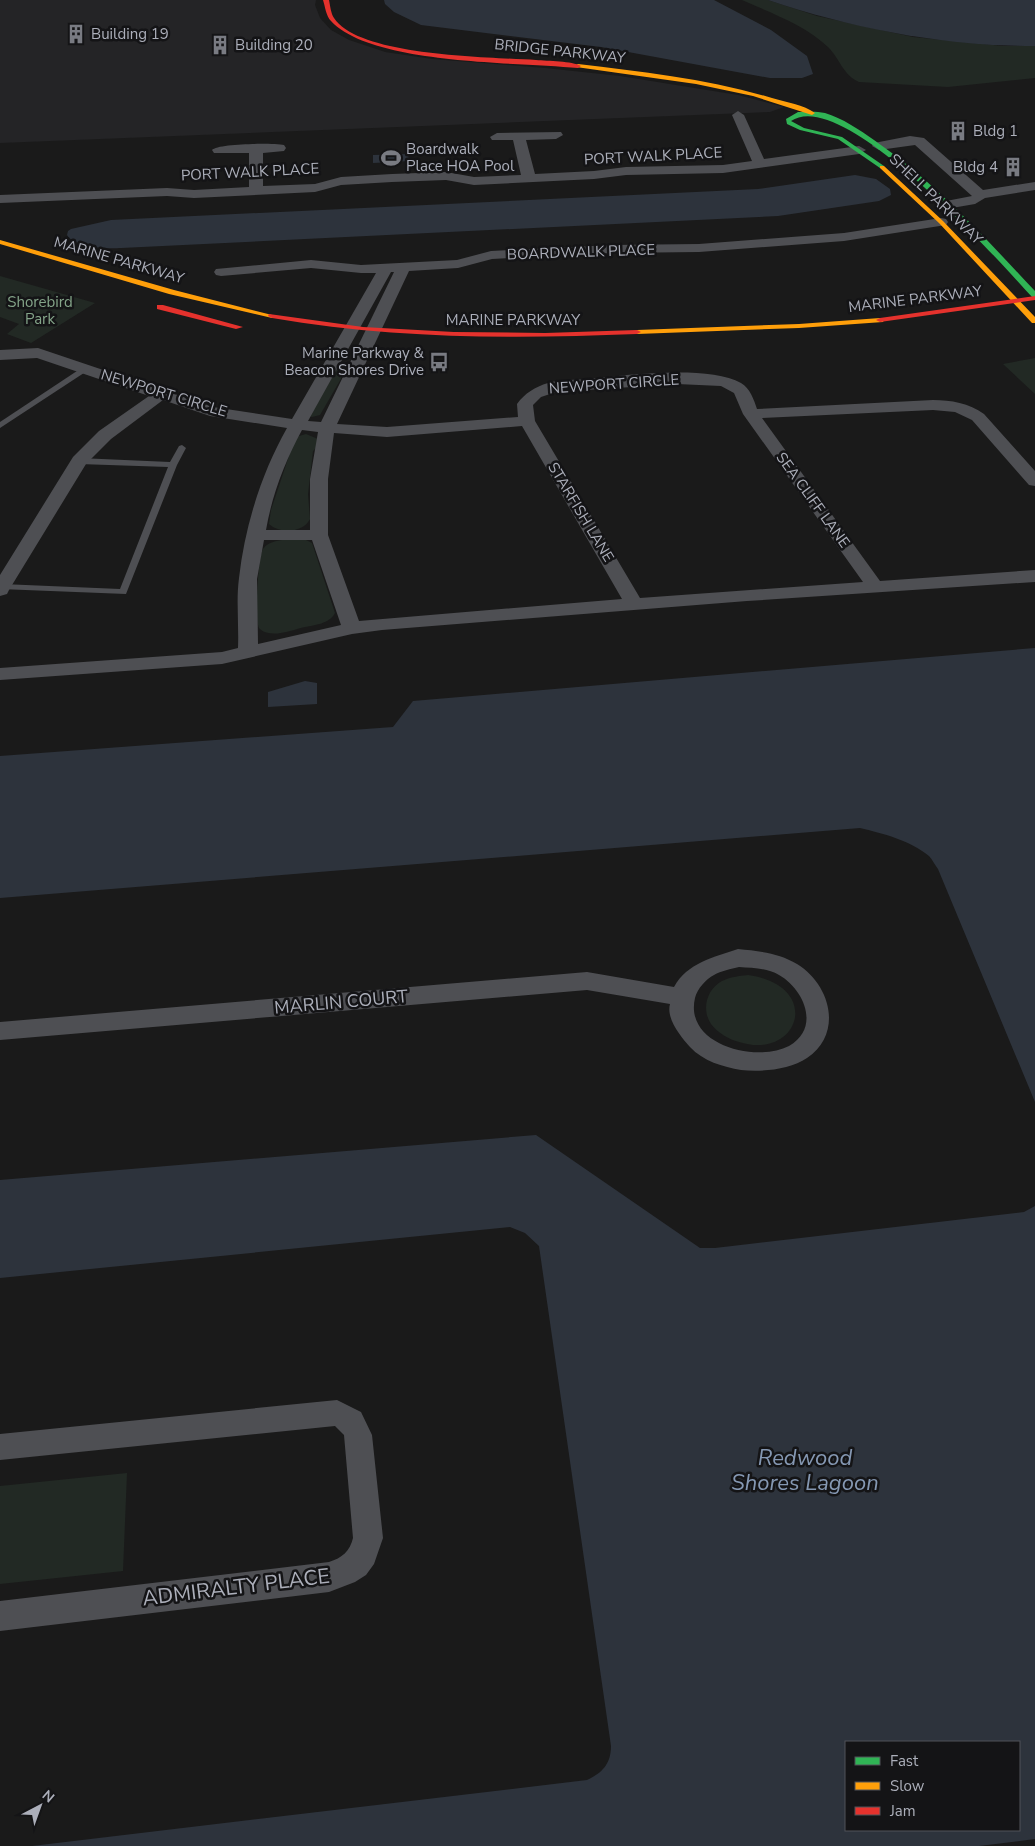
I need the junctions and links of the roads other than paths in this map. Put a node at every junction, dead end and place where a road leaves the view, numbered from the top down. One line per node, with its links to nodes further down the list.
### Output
1 (326, 0): 2 (street, BRIDGE PARKWAY)
2 (812, 113): 7 (street, SHELL PARKWAY); 11 (street, SHELL PARKWAY)
3 (738, 115): 12 (street)
4 (556, 135): 6 (street)
5 (496, 137): 6 (street)
6 (519, 137): 13 (street)
7 (879, 146): 16 (street); 18 (street, SHELL PARKWAY)
8 (256, 148): 9 (street); 10 (street); 15 (street)
9 (279, 148)
10 (219, 150)
11 (859, 150): 12 (street, PORT WALK PLACE); 19 (street, SHELL PARKWAY)
12 (760, 165): 13 (street, PORT WALK PLACE)
13 (529, 178): 15 (street, PORT WALK PLACE)
14 (1035, 186): 16 (street)
15 (256, 191): 17 (street, PORT WALK PLACE)
16 (978, 193): 18 (street)
17 (0, 199)
18 (942, 201): 24 (street, SHELL PARKWAY)
19 (940, 222): 21 (street, BOARDWALK PLACE); 25 (street, SHELL PARKWAY)
20 (0, 242): 29 (street, MARINE PARKWAY)
21 (404, 267): 22 (street, BOARDWALK PLACE); 31 (street)
22 (386, 268): 23 (street, BOARDWALK PLACE); 29 (street)
23 (221, 272)
24 (1035, 297): 25 (street, MARINE PARKWAY)
25 (1016, 301): 27 (street, SHELL PARKWAY); 31 (street, MARINE PARKWAY)
26 (152, 305): 30 (street, MARINE PARKWAY)
27 (1034, 318): 28 (street)
28 (1016, 319)
29 (350, 328): 31 (street, MARINE PARKWAY); 32 (street)
30 (253, 330)
31 (372, 330): 33 (street)
32 (336, 344): 33 (street); 39 (street)
33 (372, 348): 41 (street)
34 (0, 355): 35 (street, NEWPORT CIRCLE)
35 (86, 369): 36 (street, NEWPORT CIRCLE); 40 (lane)
36 (160, 395): 39 (street, NEWPORT CIRCLE); 43 (street)
37 (751, 414): 38 (street, NEWPORT CIRCLE); 45 (street); 49 (street, SEA CLIFF LANE)
38 (527, 421): 41 (street, NEWPORT CIRCLE); 51 (street, STARFISH LANE)
39 (297, 424): 41 (street, NEWPORT CIRCLE); 46 (street)
40 (0, 426)
41 (326, 428): 47 (street)
42 (182, 448): 44 (lane)
43 (79, 461): 44 (lane); 50 (street)
44 (173, 464): 50 (lane)
45 (1035, 481)
46 (257, 535): 47 (street); 53 (street)
47 (319, 535): 52 (street)
48 (1035, 576): 49 (street)
49 (875, 586): 51 (street)
50 (1, 589)
51 (634, 603): 52 (street)
52 (352, 628): 53 (street)
53 (248, 651): 54 (street)
54 (0, 674)
55 (681, 997): 55 (street); 56 (street, MARLIN COURT)
56 (0, 1031)
57 (0, 1447): 58 (street, ADMIRALTY PLACE)
58 (0, 1616)

